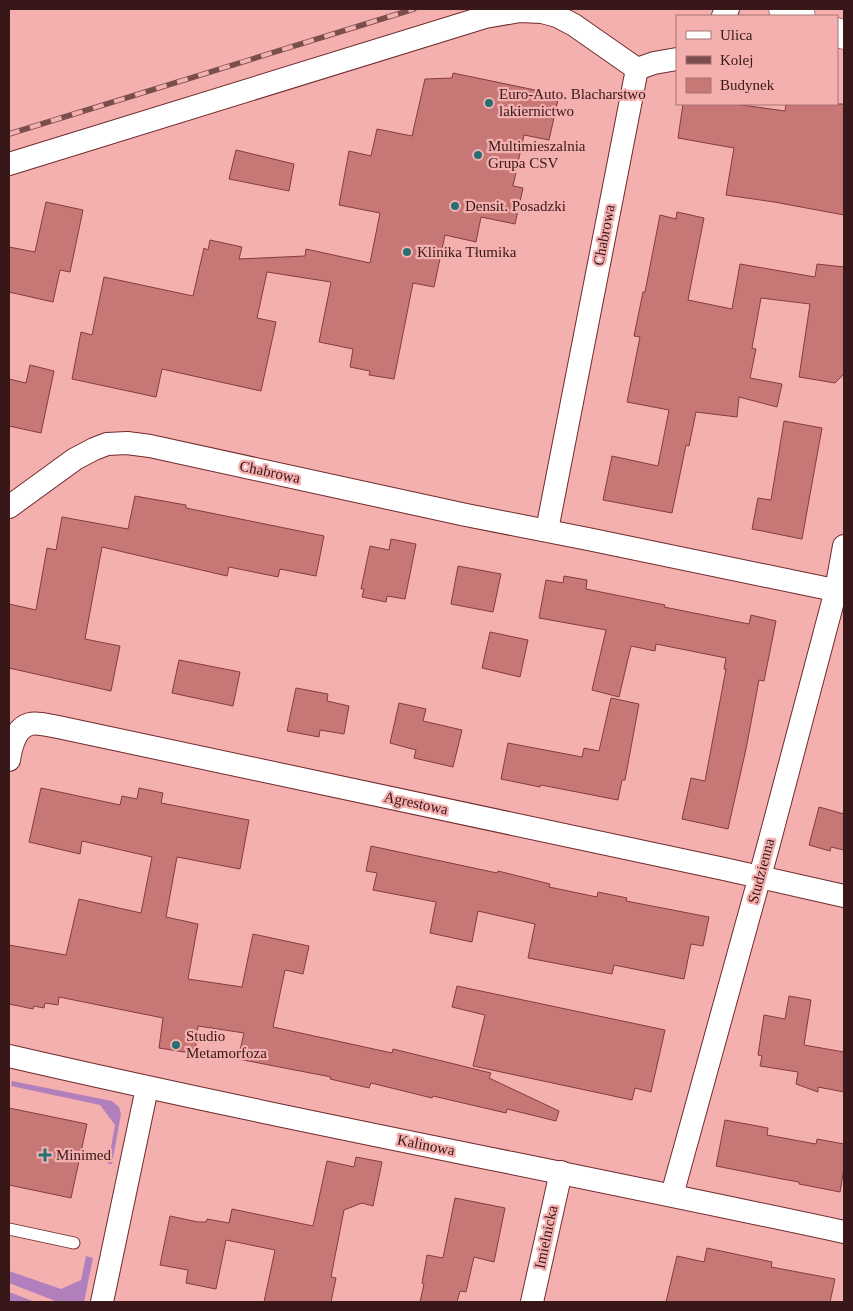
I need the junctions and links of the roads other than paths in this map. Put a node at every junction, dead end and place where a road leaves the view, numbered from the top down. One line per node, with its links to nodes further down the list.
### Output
1 (783, 9): 2 (street)
2 (798, 15)
3 (676, 59): 4 (street)
4 (637, 69): 5 (street); 7 (street, Chabrowa)
5 (9, 164)
6 (9, 507): 7 (street, Chabrowa)
7 (547, 530): 9 (street, Chabrowa)
8 (844, 546): 9 (street, Studzienna)
9 (840, 591): 11 (street, Studzienna)
10 (9, 760): 11 (street, Agrestowa)
11 (760, 877): 12 (street, Agrestowa); 16 (street, Studzienna)
12 (844, 896)
13 (9, 1056): 14 (street, Kalinowa)
14 (147, 1088): 15 (street, Kalinowa); 20 (street)
15 (560, 1172): 16 (street, Kalinowa); 21 (street, Imielnicka)
16 (672, 1195): 18 (street, Kalinowa)
17 (9, 1230): 19 (lane)
18 (844, 1232)
19 (74, 1243)
20 (102, 1302)
21 (532, 1302)

